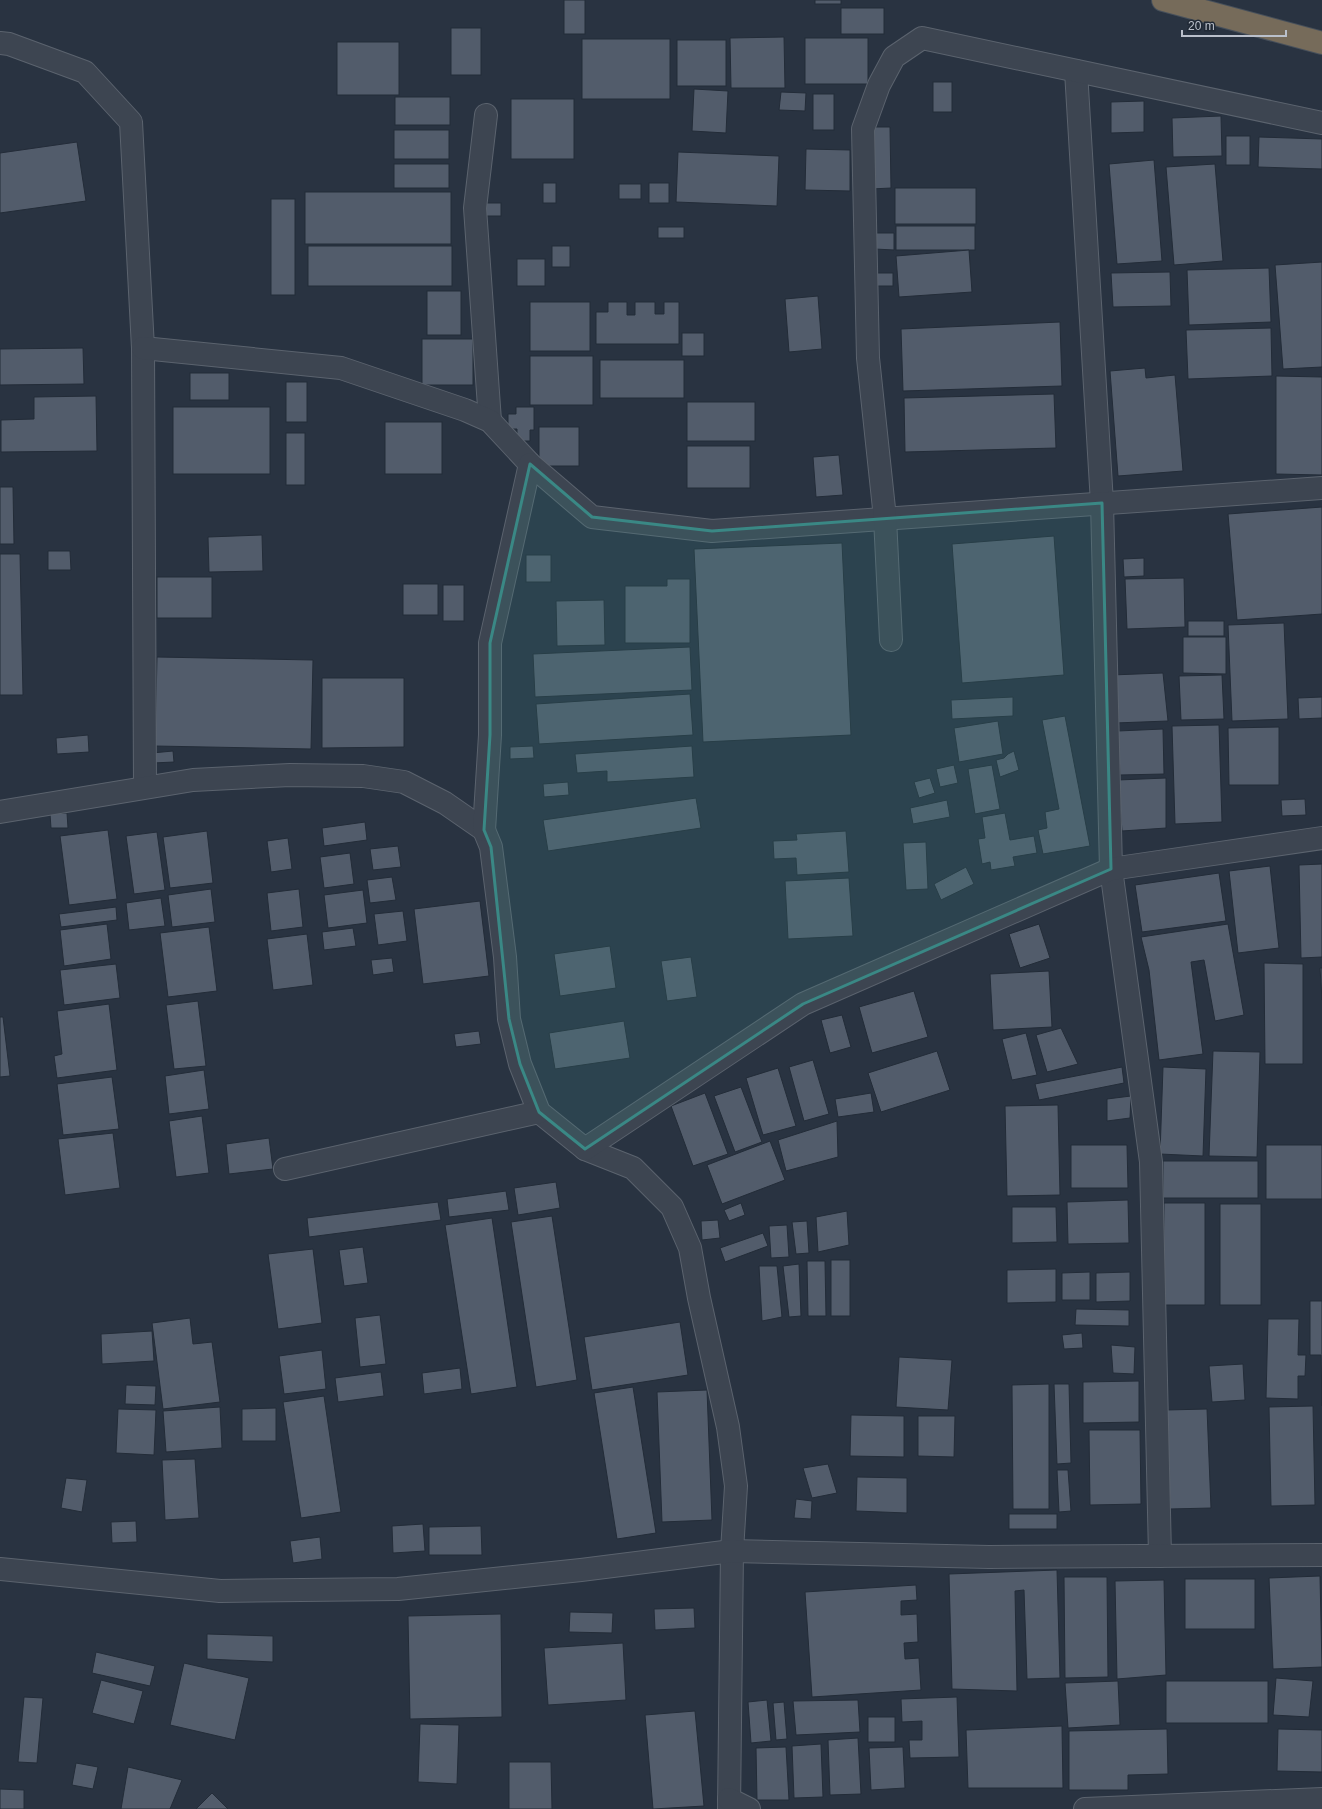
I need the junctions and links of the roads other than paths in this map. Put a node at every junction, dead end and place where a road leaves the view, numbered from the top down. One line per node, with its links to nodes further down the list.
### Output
1 (1163, 0): 3 (highway)
2 (0, 42): 7 (street)
3 (1322, 43)
4 (1076, 71): 6 (street); 11 (street); 12 (street)
5 (486, 115): 8 (street)
6 (1322, 123)
7 (143, 348): 8 (street); 14 (street)
8 (490, 421): 9 (street)
9 (530, 464): 12 (street); 16 (street)
10 (1322, 488): 11 (street)
11 (1102, 504): 12 (street); 18 (street)
12 (885, 518): 13 (street)
13 (891, 640)
14 (145, 787): 15 (street); 16 (street)
15 (0, 812)
16 (484, 830): 19 (street)
17 (1322, 838): 18 (street)
18 (1111, 869): 20 (street); 24 (street)
19 (539, 1112): 20 (street); 21 (street)
20 (585, 1149): 22 (street)
21 (285, 1169)
22 (732, 1551): 24 (street); 25 (street); 27 (street)
23 (1322, 1555): 24 (street)
24 (1160, 1556)
25 (0, 1569)
26 (1322, 1799): 29 (street)
27 (729, 1804): 28 (street)
28 (749, 1809)
29 (1085, 1809)

